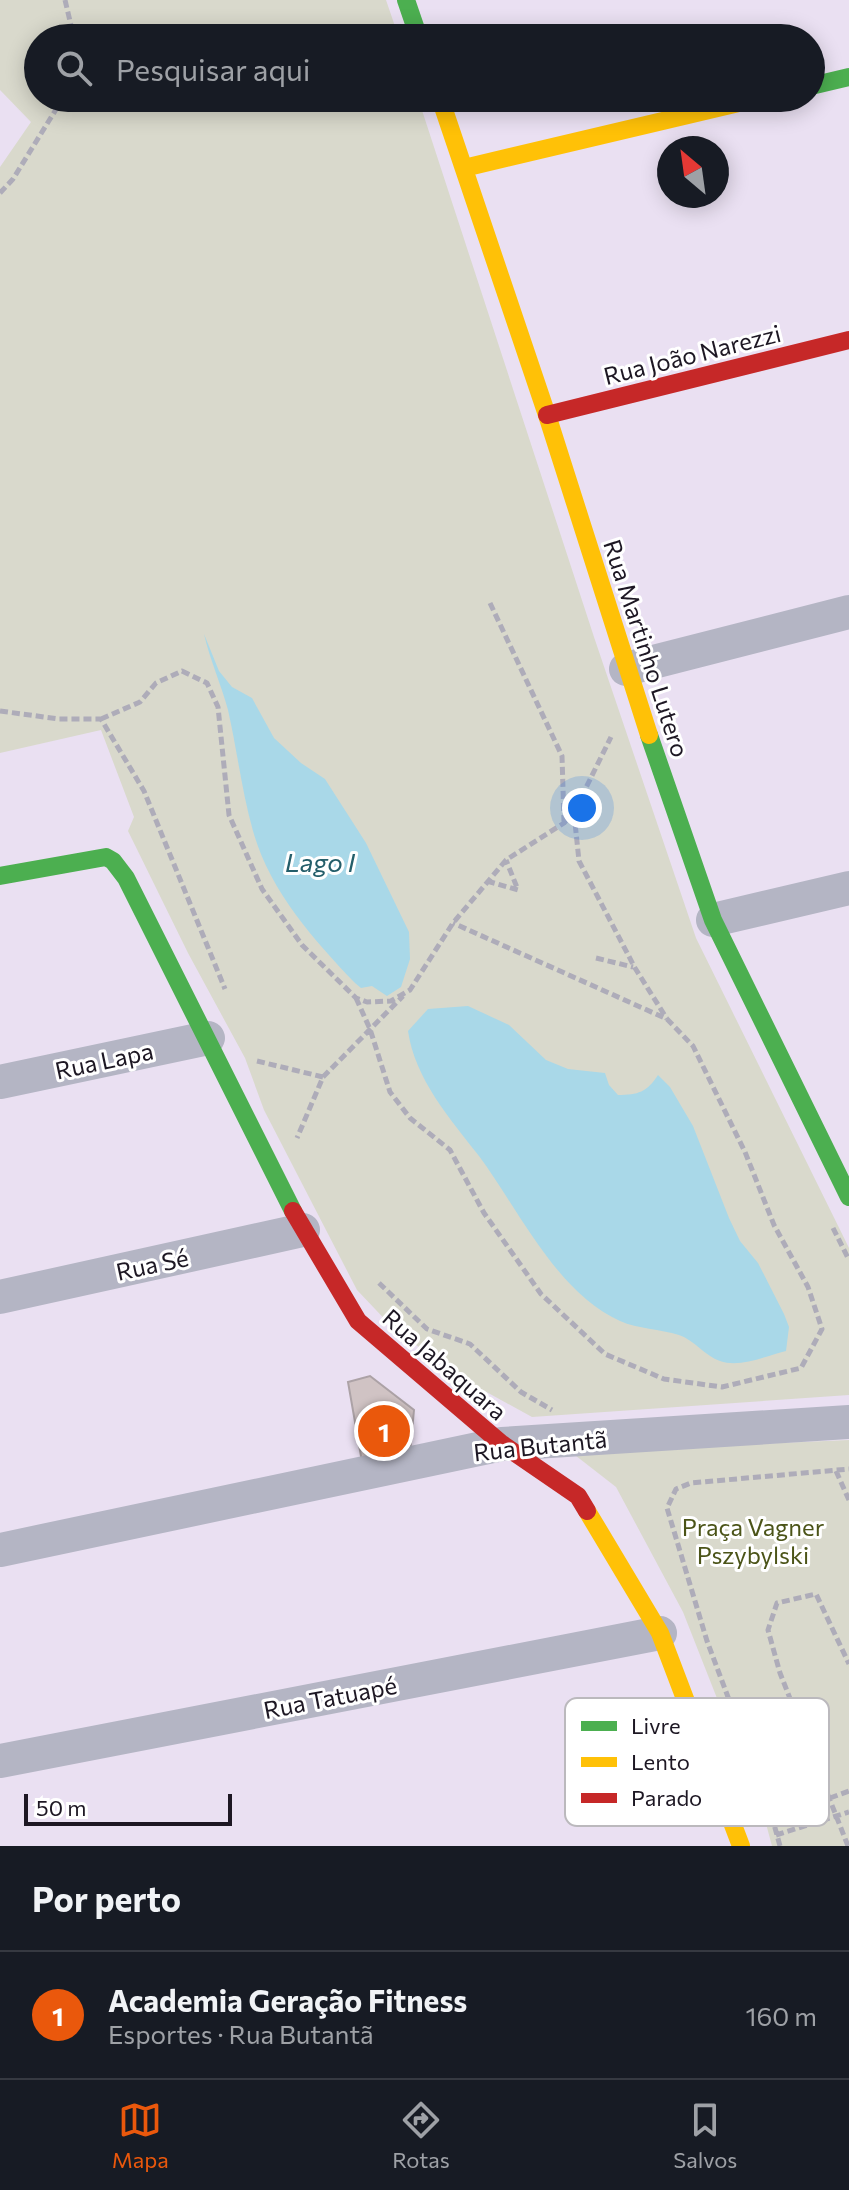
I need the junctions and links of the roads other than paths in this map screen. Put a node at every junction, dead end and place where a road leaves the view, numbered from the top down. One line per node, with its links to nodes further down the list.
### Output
1 (406, 0): 2 (street)
2 (414, 24)
3 (849, 77): 4 (street)
4 (825, 83)
5 (445, 112): 7 (street, Rua Martinho Lutero)
6 (701, 112): 7 (street)
7 (464, 168): 9 (street, Rua Martinho Lutero)
8 (849, 340): 9 (street, Rua João Narezzi)
9 (547, 415): 11 (street, Rua Martinho Lutero)
10 (849, 612): 11 (street)
11 (626, 669): 14 (street, Rua Martinho Lutero)
12 (0, 876): 15 (street, Rua Jabaquara)
13 (849, 888): 14 (street)
14 (713, 920): 17 (street, Rua Martinho Lutero)
15 (208, 1038): 16 (street, Rua Lapa); 19 (street, Rua Jabaquara)
16 (0, 1082)
17 (842, 1164): 18 (street, Rua Martinho Lutero)
18 (849, 1197)
19 (303, 1230): 20 (street, Rua Sé); 22 (street, Rua Jabaquara)
20 (0, 1297)
21 (849, 1422): 22 (street, Rua Butantã)
22 (502, 1444): 23 (street, Rua Butantã); 24 (street, Rua Jabaquara)
23 (0, 1550)
24 (660, 1633): 25 (street, Rua Jabaquara); 26 (street, Rua Tatuapé)
25 (685, 1698)
26 (0, 1761)
27 (733, 1826): 28 (street, Rua Jabaquara)
28 (741, 1846)

